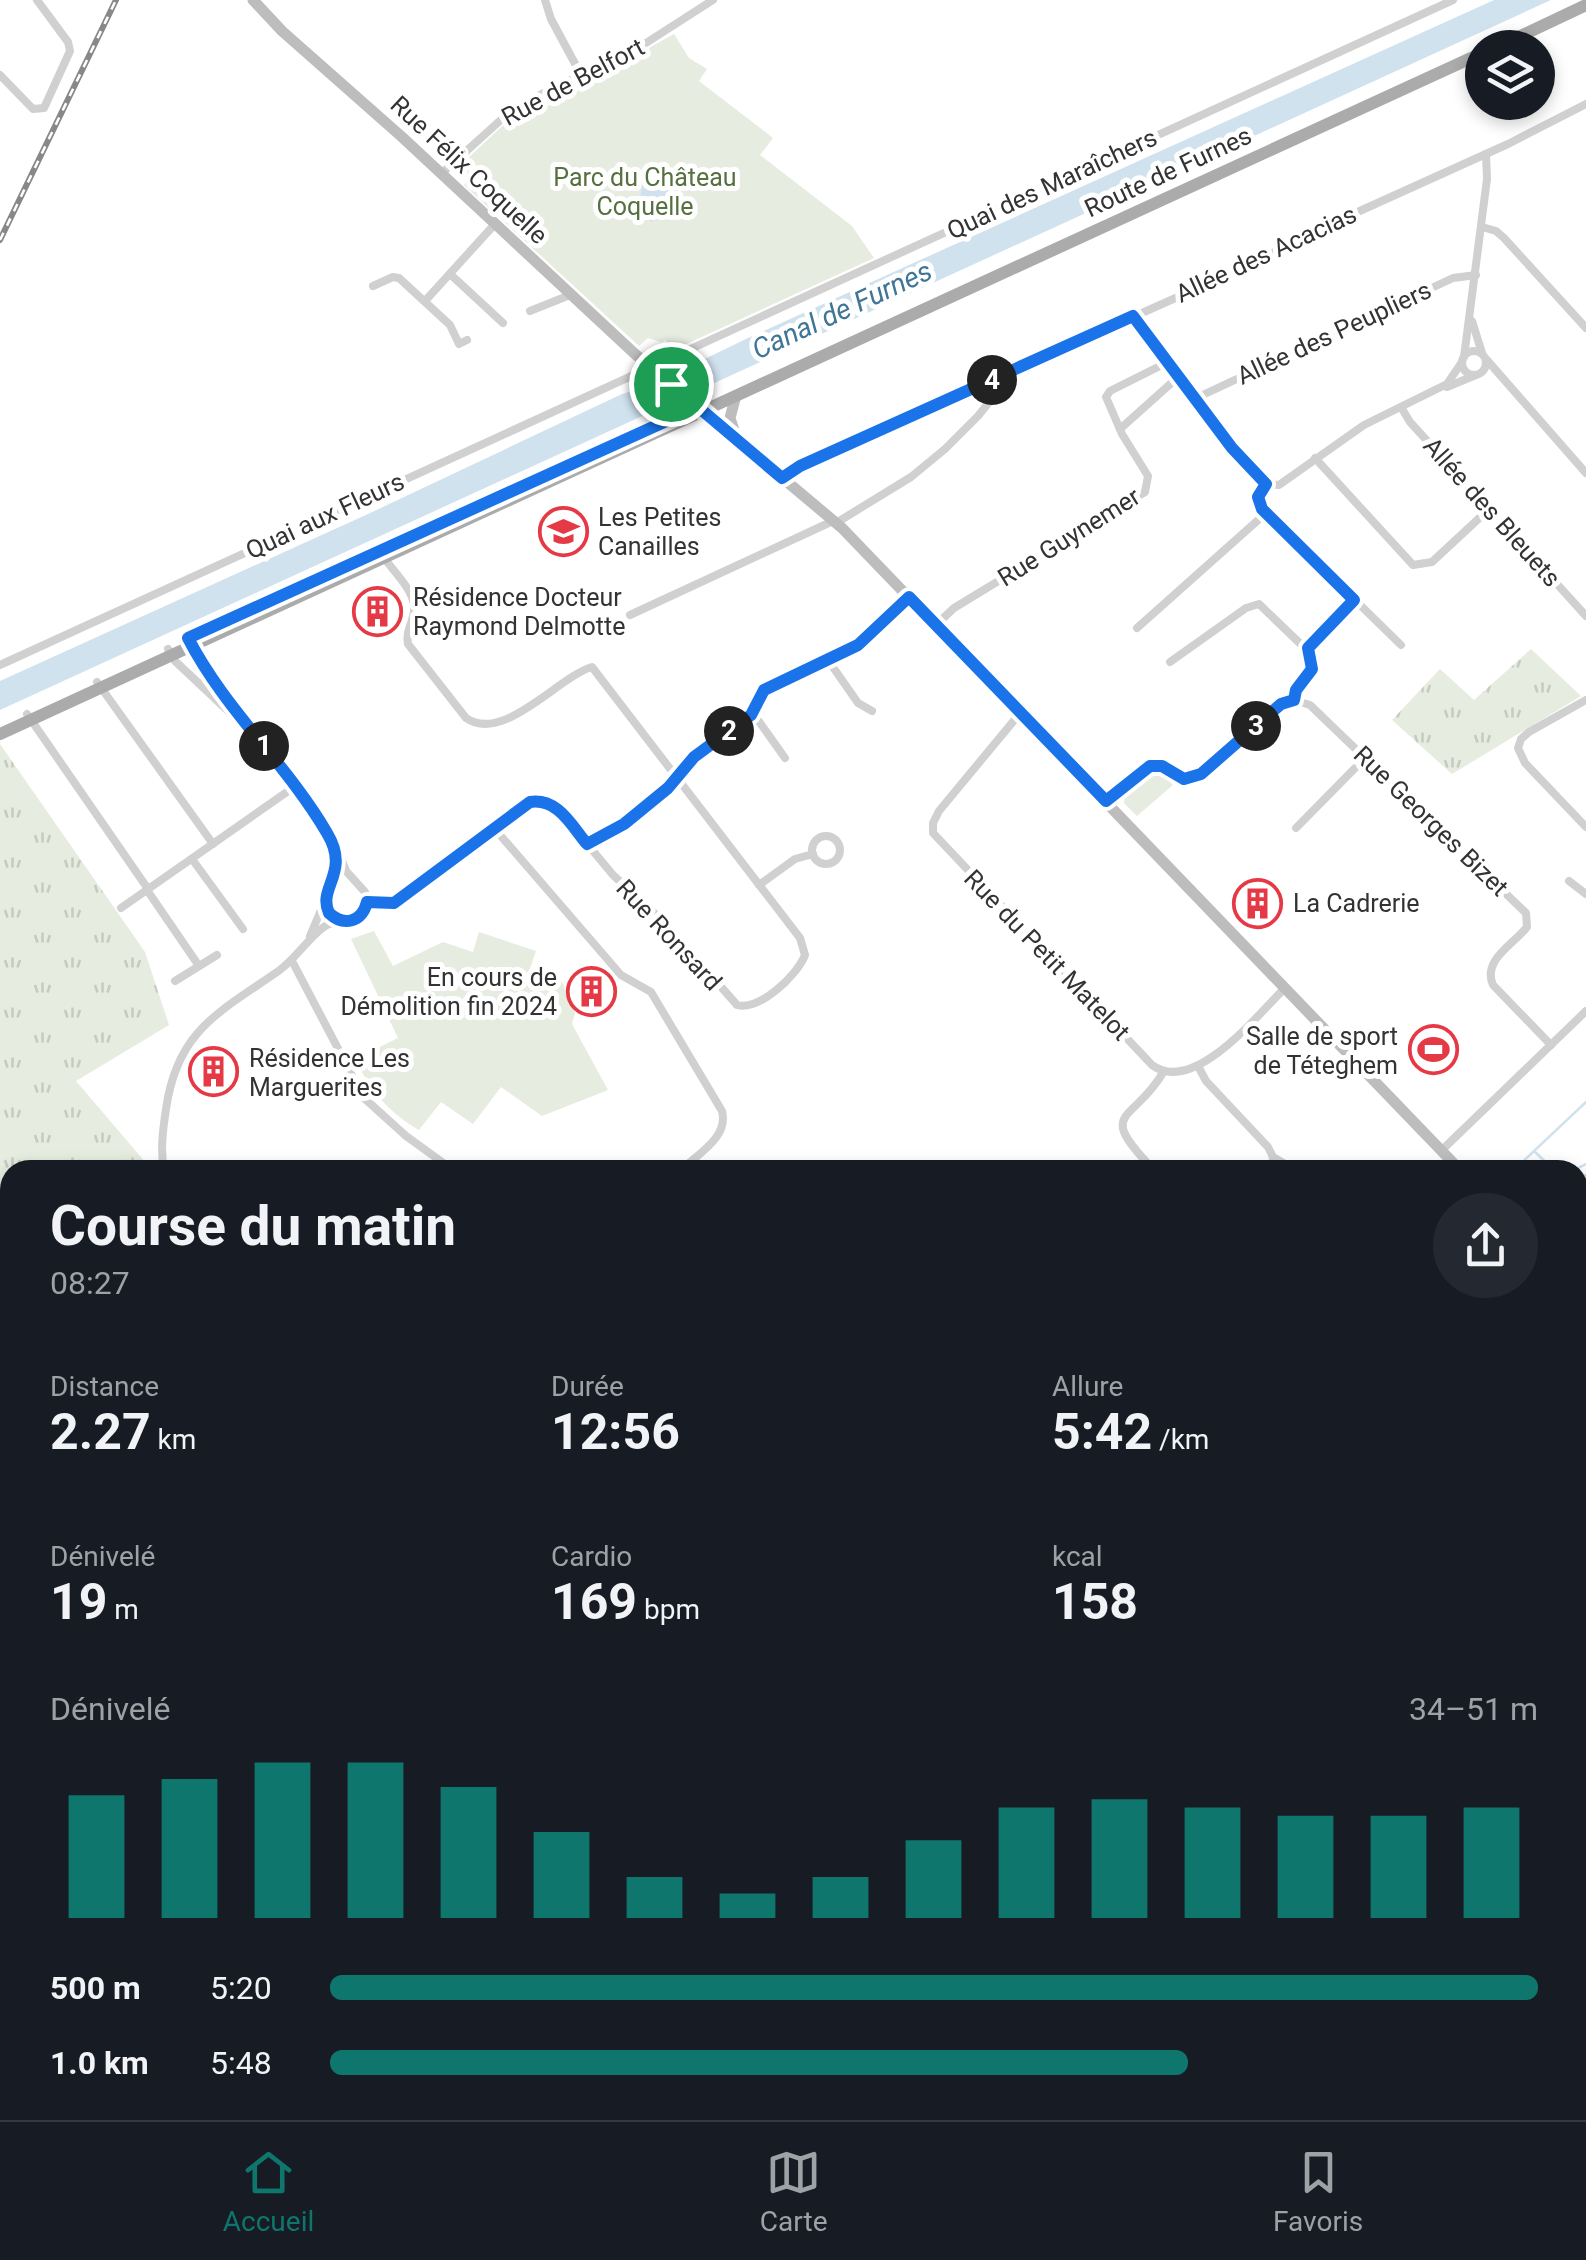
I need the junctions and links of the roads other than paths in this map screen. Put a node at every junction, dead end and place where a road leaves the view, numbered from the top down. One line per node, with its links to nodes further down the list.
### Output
1 (37, 0): 10 (street)
2 (253, 0): 13 (street, Rue Félix Coquelle)
3 (545, 0): 9 (street)
4 (713, 0): 9 (street, Rue de Belfort)
5 (1453, 0): 32 (street, Quai des Maraîchers)
6 (1586, 6): 7 (main road)
7 (1533, 30)
8 (1465, 61): 26 (main road, Route de Furnes)
9 (580, 73): 13 (street, Rue de Belfort)
10 (0, 75)
11 (1586, 104): 12 (street, Allée des Acacias)
12 (1486, 154): 15 (street); 23 (street, Allée des Acacias)
13 (441, 174): 14 (street, Rue Félix Coquelle)
14 (494, 225): 16 (street); 19 (street, Rue Félix Coquelle)
15 (1482, 227): 17 (street); 25 (street)
16 (450, 274): 20 (street); 24 (street)
17 (1476, 275): 21 (street); 40 (street, Allée des Peupliers)
18 (373, 286): 20 (street)
19 (570, 295): 22 (street); 32 (street, Rue Félix Coquelle)
20 (425, 301): 27 (street)
21 (1472, 306): 28 (street); 29 (street)
22 (530, 311)
23 (1133, 316): 30 (street); 31 (street, Allée des Acacias)
24 (503, 324)
25 (1586, 328)
26 (872, 332): 39 (main road, Route de Furnes); 42 (main road, Route de Furnes)
27 (463, 342)
28 (1484, 356): 29 (street); 33 (street); 35 (street)
29 (1463, 360): 33 (street); 38 (street)
30 (1166, 363): 34 (street); 45 (street)
31 (1022, 368): 37 (street, Allée des Acacias); 41 (street)
32 (653, 369): 36 (street, Rue Félix Coquelle); 67 (street, Quai aux Fleurs)
33 (1479, 374): 35 (street); 38 (street)
34 (1177, 378): 40 (street); 45 (street)
35 (1502, 380): 48 (street)
36 (671, 384): 42 (street, Rue Félix Coquelle); 44 (street)
37 (984, 384): 41 (street); 49 (street, Allée des Acacias)
38 (1433, 392): 43 (street)
39 (735, 399): 42 (main road, Route de Furnes); 46 (street)
40 (1194, 399): 50 (street)
41 (992, 400): 53 (street)
42 (698, 406): 44 (main road, Route de Furnes); 46 (street, Rue Félix Coquelle); 54 (main road, Route de Furnes)
43 (1400, 407): 47 (street); 51 (street, Allée des Bleuets)
44 (674, 411): 54 (main road, Route de Furnes)
45 (1120, 429): 59 (street, Rue Guynemer)
46 (738, 440): 49 (street, Rue Félix Coquelle)
47 (1315, 458): 50 (street); 51 (street)
48 (1586, 473)
49 (782, 478): 53 (street, Rue Félix Coquelle)
50 (1266, 484): 52 (street)
51 (1489, 509): 58 (street, Allée des Bleuets)
52 (1266, 513): 56 (street); 60 (street)
53 (831, 519): 55 (street, Rue Félix Coquelle); 57 (street)
54 (382, 554): 61 (main road, Route de Furnes); 80 (street, Rue Ronsard)
55 (909, 597): 59 (street, Rue Félix Coquelle); 65 (street)
56 (1354, 600): 62 (street); 63 (street)
57 (630, 614)
58 (1586, 616)
59 (936, 625): 72 (street, Rue Félix Coquelle)
60 (1137, 628)
61 (190, 642): 64 (main road, Route de Furnes); 77 (street)
62 (1401, 645)
63 (1308, 648): 66 (street); 69 (street)
64 (170, 652): 68 (main road, Route de Furnes); 77 (street)
65 (828, 660): 71 (street); 73 (street)
66 (1170, 662)
67 (0, 665)
68 (99, 685): 74 (main road, Route de Furnes); 88 (street)
69 (1294, 700): 79 (street, Rue Georges Bizet); 82 (street)
70 (1586, 700): 84 (street)
71 (872, 711)
72 (1021, 712): 82 (street, Rue Félix Coquelle); 112 (street, Rue du Petit Matelot)
73 (753, 713): 78 (street); 80 (street)
74 (29, 717): 75 (main road, Route de Furnes); 76 (main road, Route de Furnes); 97 (street)
75 (0, 725)
76 (0, 734)
77 (260, 740): 81 (street)
78 (786, 758)
79 (1365, 758): 86 (street); 110 (street, Rue Georges Bizet)
80 (679, 777): 83 (street); 95 (street, Rue Ronsard)
81 (294, 787): 87 (street); 88 (street)
82 (1106, 801): 108 (street, Rue Félix Coquelle)
83 (624, 824): 89 (street); 90 (street)
84 (1586, 827)
85 (494, 828): 89 (street); 100 (street); 117 (street)
86 (1296, 828)
87 (330, 838): 94 (street); 96 (street)
88 (212, 844): 92 (street)
89 (587, 844): 90 (street)
90 (596, 854): 95 (street, Rue Ronsard)
91 (813, 854): 95 (street)
92 (192, 858): 97 (street); 103 (street)
93 (1568, 881): 98 (street)
94 (357, 883): 96 (street); 100 (street)
95 (759, 885)
96 (330, 887): 99 (street)
97 (148, 890): 101 (street); 106 (street)
98 (1586, 894)
99 (325, 900): 102 (street); 105 (street)
100 (367, 902): 102 (street)
101 (121, 908)
102 (341, 921): 105 (street)
103 (243, 929)
104 (217, 955): 106 (street)
105 (295, 958): 115 (street); 116 (street)
106 (199, 966): 107 (street)
107 (175, 980)
108 (1286, 988): 111 (street); 113 (street, Rue Félix Coquelle)
109 (1586, 1010): 110 (street)
110 (1550, 1045): 113 (street)
111 (1198, 1066): 112 (street); 114 (street)
112 (1164, 1071): 118 (street)
113 (1442, 1150): 121 (street, Rue Félix Coquelle)
114 (1273, 1157): 119 (street); 120 (street)
115 (163, 1160)
116 (439, 1160)
117 (690, 1160)
118 (1145, 1160)
119 (1273, 1160)
120 (1278, 1160)
121 (1452, 1160)

